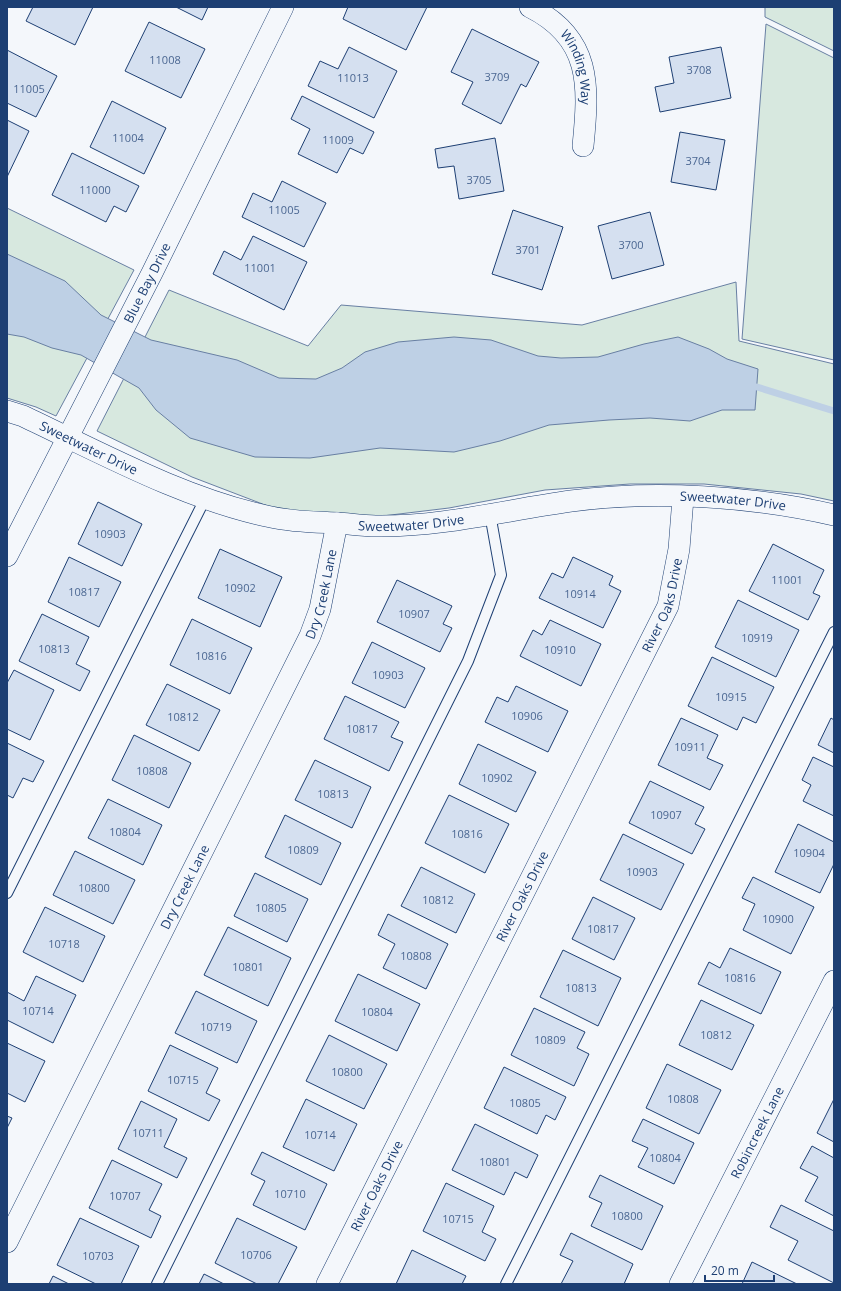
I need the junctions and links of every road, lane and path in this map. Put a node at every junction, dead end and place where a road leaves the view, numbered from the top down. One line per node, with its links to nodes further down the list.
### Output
1 (283, 7): 5 (street, Blue Bay Drive)
2 (530, 7): 3 (street, Winding Way)
3 (583, 146)
4 (7, 411): 5 (street, Sweetwater Drive)
5 (68, 438): 6 (street, Sweetwater Drive); 11 (street, Blue Bay Drive)
6 (206, 497): 10 (street, Sweetwater Drive); 13 (lane)
7 (683, 498): 8 (street, Sweetwater Drive); 9 (street, Sweetwater Drive); 17 (street, River Oaks Drive)
8 (490, 514): 10 (street, Sweetwater Drive); 16 (lane)
9 (834, 515)
10 (337, 523): 15 (street, Dry Creek Lane)
11 (7, 556)
12 (834, 632): 18 (lane)
13 (7, 893)
14 (834, 981): 19 (street, Robincreek Lane)
15 (7, 1242)
16 (157, 1284)
17 (327, 1284)
18 (506, 1284)
19 (680, 1284)

